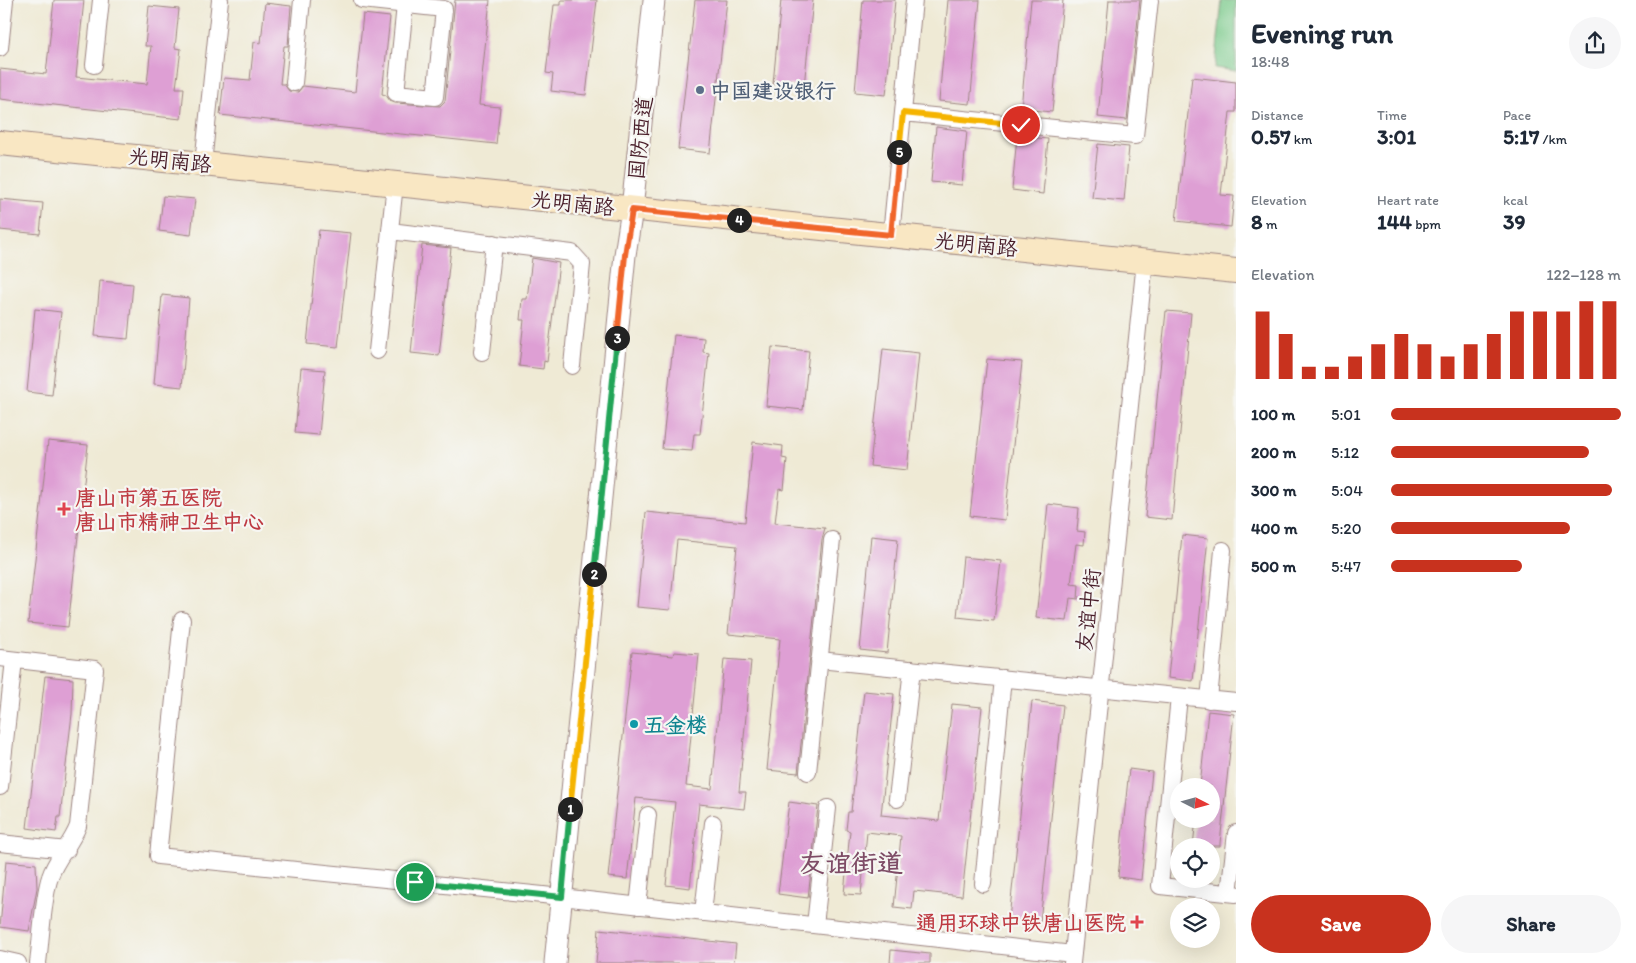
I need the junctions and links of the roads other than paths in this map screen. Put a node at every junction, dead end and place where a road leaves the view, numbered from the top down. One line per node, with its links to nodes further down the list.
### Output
1 (5, 0): 10 (street)
2 (101, 0): 11 (street)
3 (220, 0): 15 (street)
4 (302, 0): 12 (street)
5 (362, 0): 9 (street)
6 (654, 0): 17 (street, 国防西道)
7 (914, 0): 13 (street)
8 (1150, 0): 13 (street)
9 (405, 2): 9 (street)
10 (0, 48)
11 (94, 65)
12 (294, 83)
13 (903, 113): 19 (street)
14 (0, 143): 15 (main road, 光明南路)
15 (203, 164): 16 (main road, 光明南路)
16 (395, 184): 17 (main road, 光明南路); 18 (street)
17 (632, 210): 19 (main road, 光明南路); 48 (street, 国防西道)
18 (390, 231): 20 (street); 23 (street)
19 (891, 235): 21 (main road, 光明南路)
20 (494, 243): 24 (street); 25 (street)
21 (1145, 261): 22 (main road, 光明南路); 33 (street, 友谊中街)
22 (1236, 271)
23 (377, 350)
24 (482, 352)
25 (572, 366)
26 (832, 540): 30 (street)
27 (1223, 550): 35 (street)
28 (182, 620): 48 (street)
29 (7, 659): 38 (street); 45 (street)
30 (819, 660): 31 (street); 37 (street)
31 (912, 669): 32 (street); 39 (street)
32 (1003, 678): 33 (street); 46 (street)
33 (1101, 688): 34 (street); 52 (street, 友谊中街)
34 (1179, 697): 35 (street); 47 (street)
35 (1209, 700): 36 (street)
36 (1236, 702)
37 (808, 772)
38 (0, 788)
39 (897, 799)
40 (828, 808): 51 (street)
41 (648, 815): 49 (street)
42 (714, 823): 50 (street)
43 (1236, 832): 47 (street)
44 (0, 843): 45 (street)
45 (67, 850): 55 (street)
46 (982, 884)
47 (1233, 894)
48 (562, 897): 49 (street); 56 (street, 国防西道)
49 (638, 906): 50 (street)
50 (703, 913): 51 (street)
51 (815, 925): 52 (street)
52 (1073, 958)
53 (0, 959): 54 (street)
54 (18, 963)
55 (38, 963)
56 (555, 963)

